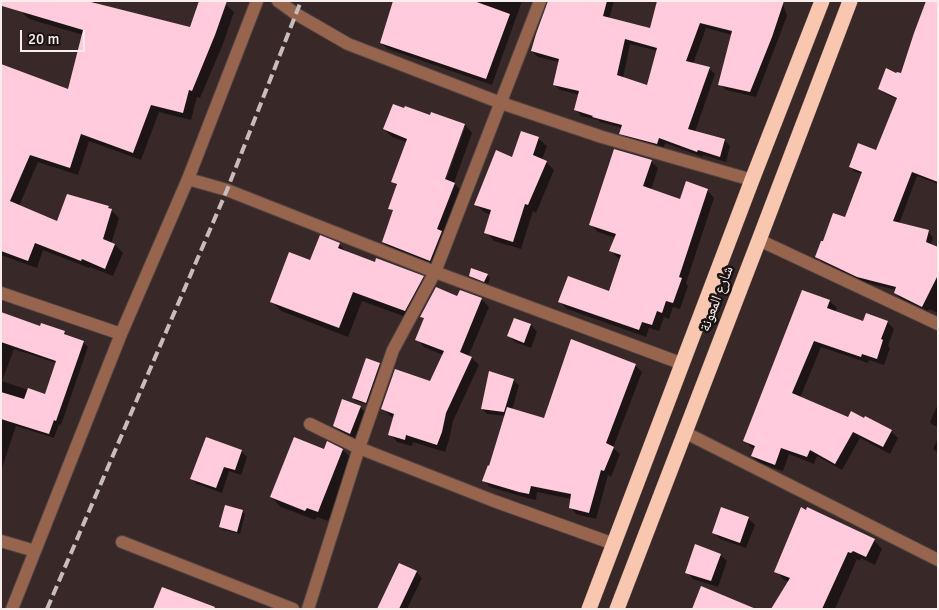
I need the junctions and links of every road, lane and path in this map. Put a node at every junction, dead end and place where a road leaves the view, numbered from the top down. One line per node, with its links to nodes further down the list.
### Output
1 (257, 1): 7 (street)
2 (278, 1): 6 (street)
3 (540, 1): 6 (street)
4 (822, 1): 8 (highway, شارع المعونة)
5 (850, 1): 9 (highway, شارع المعونة)
6 (501, 103): 8 (street); 10 (street)
7 (188, 179): 10 (street); 13 (street)
8 (752, 180): 14 (highway, شارع المعونة)
9 (760, 240): 12 (street); 16 (highway, شارع المعونة)
10 (434, 272): 14 (street); 17 (street)
11 (1, 293): 13 (street)
12 (938, 324)
13 (120, 334): 21 (street)
14 (683, 364): 20 (highway, شارع المعونة)
15 (310, 424): 17 (street)
16 (684, 432): 22 (street); 27 (highway, شارع المعونة)
17 (359, 448): 20 (street); 25 (street)
18 (1, 541): 21 (street)
19 (122, 542): 24 (street)
20 (614, 544): 26 (highway, شارع المعونة)
21 (34, 551): 23 (street)
22 (938, 560)
23 (12, 609)
24 (293, 609)
25 (308, 609)
26 (589, 609)
27 (616, 609)

